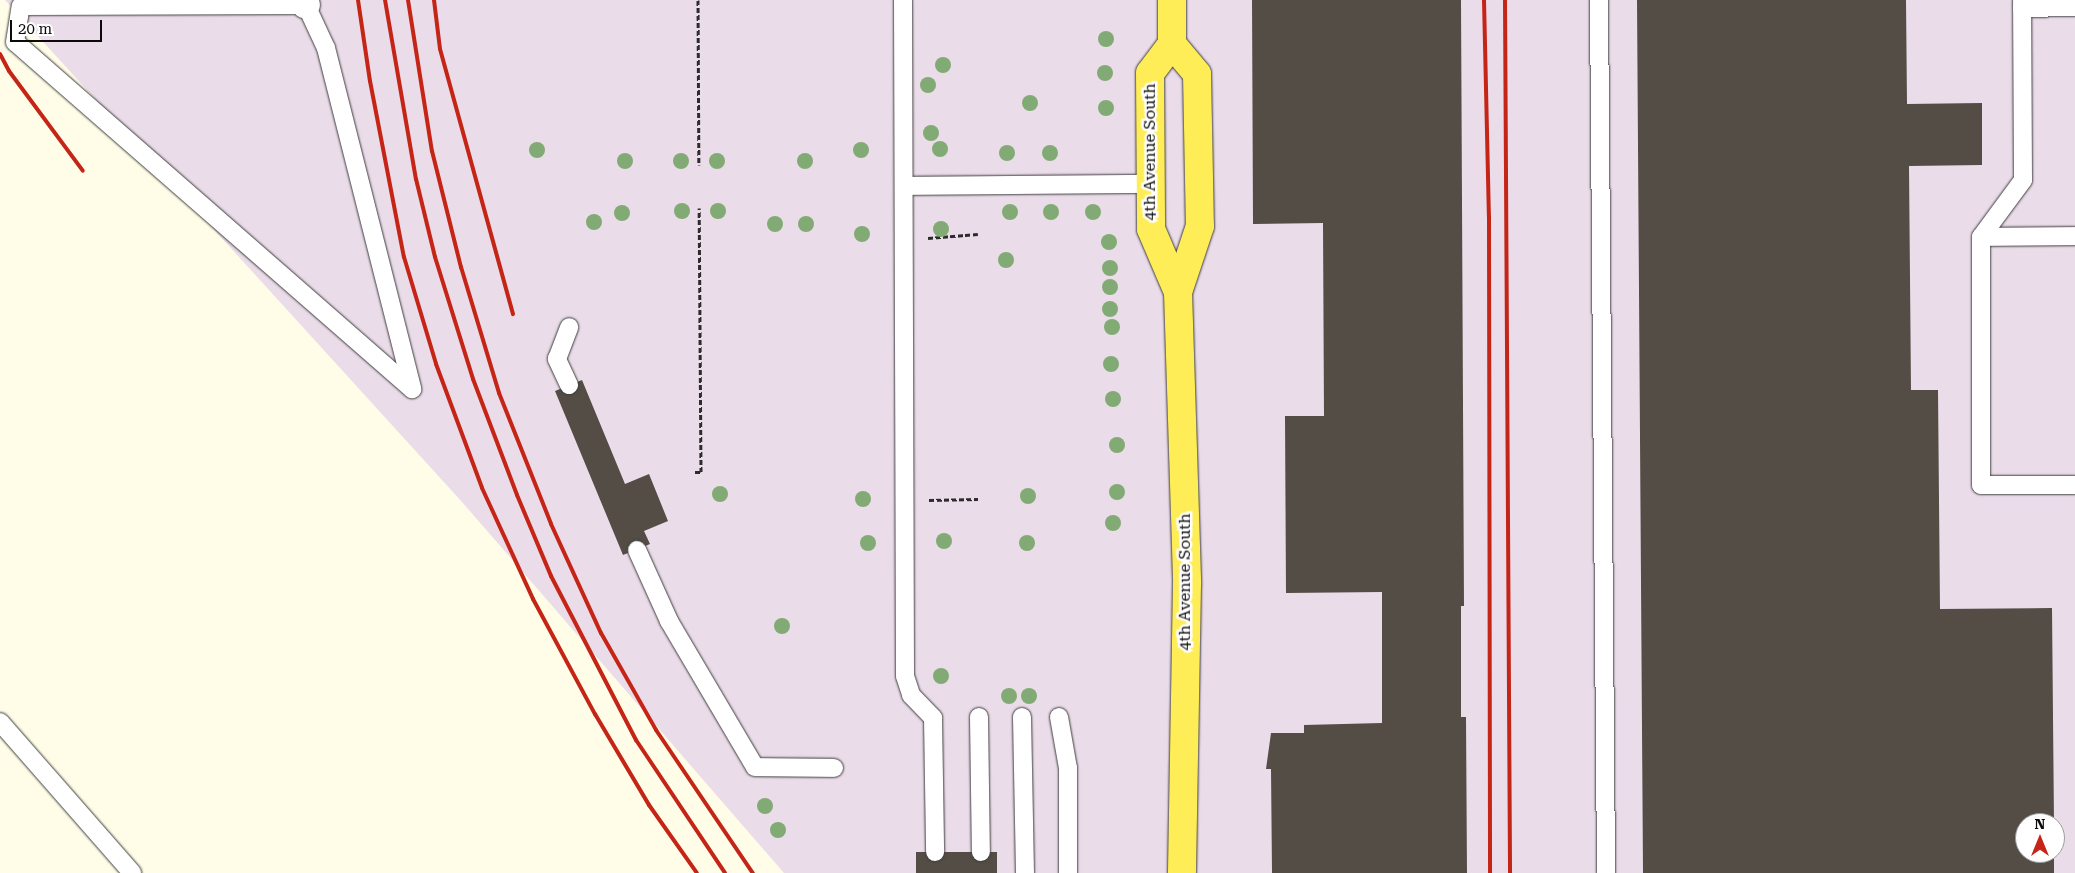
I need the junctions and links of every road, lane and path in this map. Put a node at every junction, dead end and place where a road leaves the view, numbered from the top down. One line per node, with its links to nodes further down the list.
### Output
1 (698, 0): 9 (path)
2 (903, 0): 11 (lane)
3 (1172, 0): 8 (main road)
4 (1599, 0): 36 (lane)
5 (305, 2): 5 (lane)
6 (2022, 4): 7 (lane); 15 (lane)
7 (2075, 7)
8 (1172, 44): 10 (main road, 4th Avenue South); 17 (main road, 4th Avenue South)
9 (699, 165)
10 (1150, 184): 11 (lane); 17 (main road, 4th Avenue South)
11 (904, 186): 30 (lane)
12 (699, 208): 20 (path)
13 (978, 234): 16 (path)
14 (2075, 236): 15 (lane)
15 (1981, 237): 21 (lane)
16 (925, 238)
17 (1178, 292): 35 (main road, 4th Avenue South)
18 (569, 327): 19 (lane)
19 (568, 385)
20 (695, 472)
21 (2075, 485)
22 (978, 499): 23 (path)
23 (928, 500)
24 (637, 550): 29 (lane)
25 (979, 717): 31 (lane)
26 (1022, 717): 33 (lane)
27 (1059, 717): 34 (lane)
28 (0, 722): 32 (lane)
29 (834, 768)
30 (935, 852)
31 (981, 852)
32 (132, 873)
33 (1025, 873)
34 (1068, 873)
35 (1182, 873)
36 (1606, 873)

